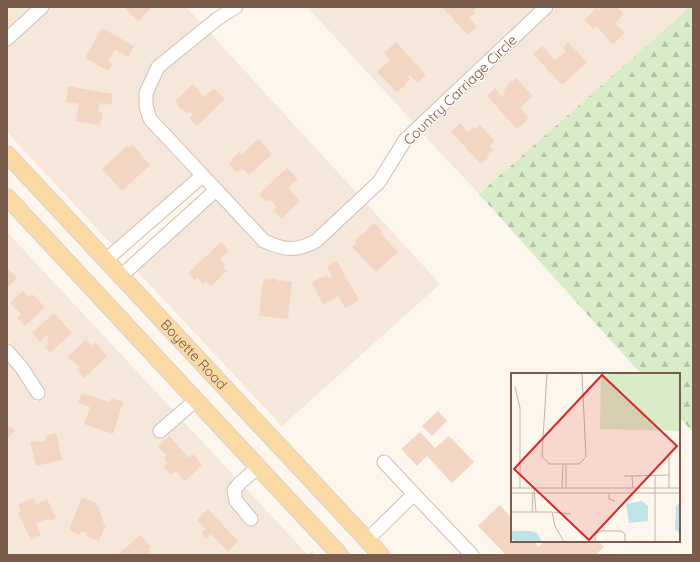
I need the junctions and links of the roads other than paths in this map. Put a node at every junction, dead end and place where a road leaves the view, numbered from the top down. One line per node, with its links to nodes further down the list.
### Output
1 (42, 7): 4 (street)
2 (236, 7): 6 (street, Country Carriage Circle)
3 (546, 7): 7 (street, Country Carriage Circle)
4 (7, 39)
5 (7, 154): 9 (main road, Boyette Road)
6 (202, 176): 7 (street, Country Carriage Circle); 9 (street)
7 (216, 190): 10 (street)
8 (7, 197): 13 (main road)
9 (106, 260): 10 (main road, Boyette Road)
10 (121, 276): 19 (main road, Boyette Road)
11 (7, 351): 12 (street)
12 (38, 393)
13 (196, 400): 14 (street); 16 (main road)
14 (160, 431)
15 (384, 462): 17 (street)
16 (258, 467): 18 (street); 20 (main road)
17 (414, 494): 19 (street); 22 (street)
18 (251, 519)
19 (367, 540): 21 (main road, Boyette Road)
20 (340, 555)
21 (381, 555)
22 (472, 555)

